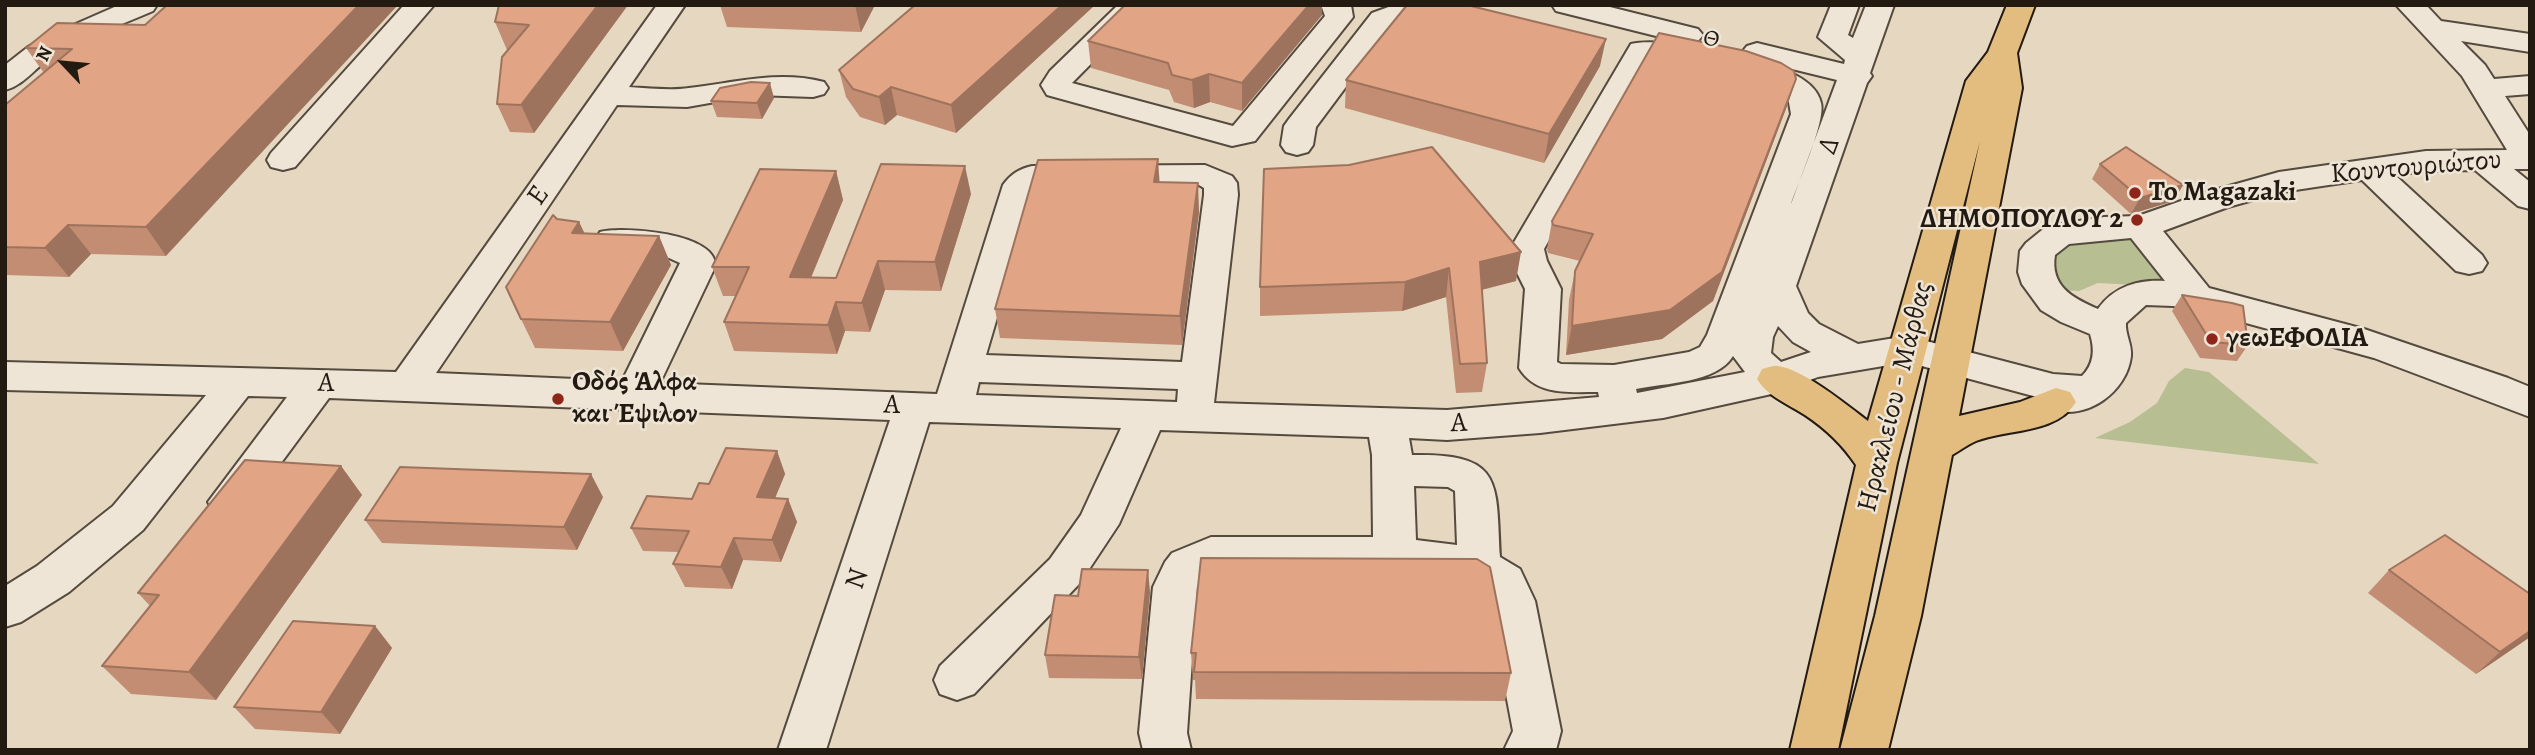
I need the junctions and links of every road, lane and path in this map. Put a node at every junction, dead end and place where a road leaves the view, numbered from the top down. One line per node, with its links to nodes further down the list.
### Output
1 (143, 5): 16 (street)
2 (420, 5): 24 (street)
3 (671, 5): 20 (street, Ε)
4 (1135, 5): 5 (street)
5 (1335, 5)
6 (1422, 5): 21 (street)
7 (1566, 5): 15 (street, Θ)
8 (1845, 5): 15 (street)
9 (1880, 5): 15 (street, Δ)
10 (2021, 5): 14 (main road, Ηρακλείου - Μάρθας)
11 (2410, 5): 12 (street)
12 (2433, 28): 13 (street); 19 (street)
13 (2530, 43)
14 (2002, 53): 34 (main road, Ηρακλείου - Μάρθας); 36 (main road, Ηρακλείου - Μάρθας)
15 (1860, 67): 30 (street, Δ)
16 (5, 81)
17 (2530, 85): 19 (street)
18 (813, 89): 20 (street)
19 (2485, 89): 23 (street)
20 (607, 96): 42 (street, Ε)
21 (1297, 145)
22 (2481, 158): 23 (street, Κουντουριώτου); 25 (street, Κουντουριώτου); 26 (street)
23 (2529, 159)
24 (284, 160)
25 (2368, 168): 27 (street, Κουντουριώτου); 29 (street)
26 (2530, 199)
27 (2141, 227): 31 (street); 32 (street, Κουντουριώτου)
28 (582, 237): 44 (street)
29 (2469, 262)
30 (1778, 286): 33 (street); 39 (street, Δ)
31 (2197, 298): 32 (street); 46 (street)
32 (2106, 326): 45 (street)
33 (1853, 358): 34 (street, Α); 39 (street, Α)
34 (1904, 359): 36 (street); 39 (street, Α); 52 (main road, Ηρακλείου - Μάρθας)
35 (964, 368): 38 (street); 38 (street, Ν); 47 (street, Ν)
36 (1948, 370): 45 (street); 51 (main road, Ηρακλείου - Μάρθας)
37 (5, 376): 40 (street, Α)
38 (1199, 376): 49 (street)
39 (1776, 379): 43 (street, Α); 52 (main road)
40 (238, 382): 41 (street, Α); 57 (street)
41 (318, 384): 42 (street, Α); 54 (street)
42 (407, 386): 44 (street, Α)
43 (1618, 394): 43 (street); 50 (street, Α)
44 (635, 395): 47 (street, Α)
45 (2073, 397): 51 (main road)
46 (2530, 403)
47 (933, 408): 48 (street, Α); 59 (street, Ν)
48 (1144, 415): 49 (street, Α); 58 (street)
49 (1194, 416): 50 (street, Α)
50 (1386, 423): 53 (street)
51 (1933, 447): 63 (main road, Ηρακλείου - Μάρθας)
52 (1877, 463): 62 (main road, Ηρακλείου - Μάρθας)
53 (1393, 471): 55 (street); 56 (street)
54 (211, 526)
55 (1395, 554): 56 (street); 60 (street)
56 (1479, 566): 61 (street)
57 (5, 609)
58 (957, 680)
59 (802, 750)
60 (1167, 750)
61 (1528, 750)
62 (1814, 750)
63 (1864, 750)

